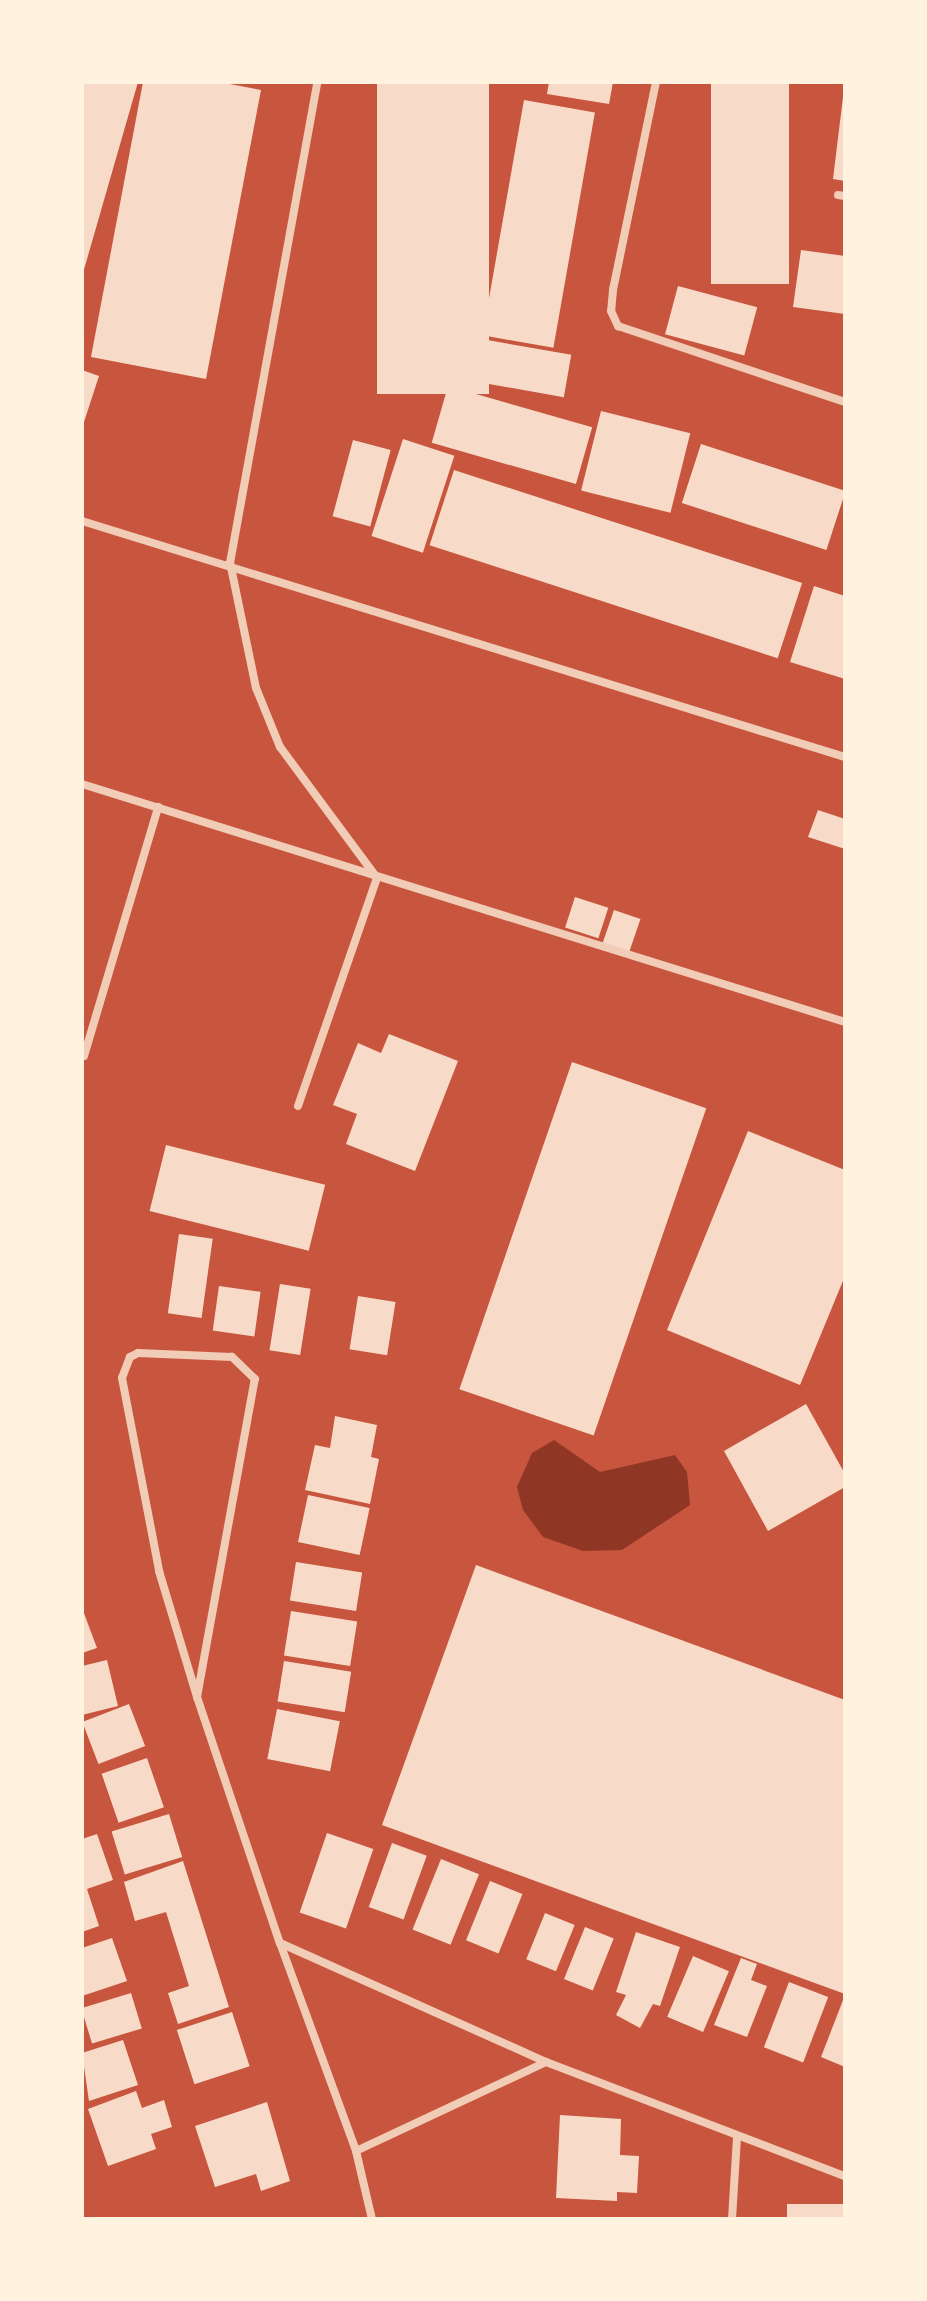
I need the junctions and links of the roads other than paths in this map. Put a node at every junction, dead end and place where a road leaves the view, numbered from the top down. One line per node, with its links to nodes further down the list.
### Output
1 (317, 82): 5 (street)
2 (656, 82): 3 (street)
3 (845, 402)
4 (82, 521): 5 (street)
5 (230, 563): 6 (street); 9 (street)
6 (845, 757)
7 (82, 784): 8 (street)
8 (158, 807): 9 (street); 11 (street)
9 (377, 878): 10 (street); 12 (street)
10 (845, 1022)
11 (84, 1056)
12 (298, 1106)
13 (197, 1697): 13 (street); 14 (street)
14 (280, 1943): 15 (street); 17 (street)
15 (546, 2062): 16 (street); 17 (street)
16 (737, 2138): 18 (street); 20 (street)
17 (356, 2151): 19 (street)
18 (845, 2176)
19 (372, 2219)
20 (732, 2219)

